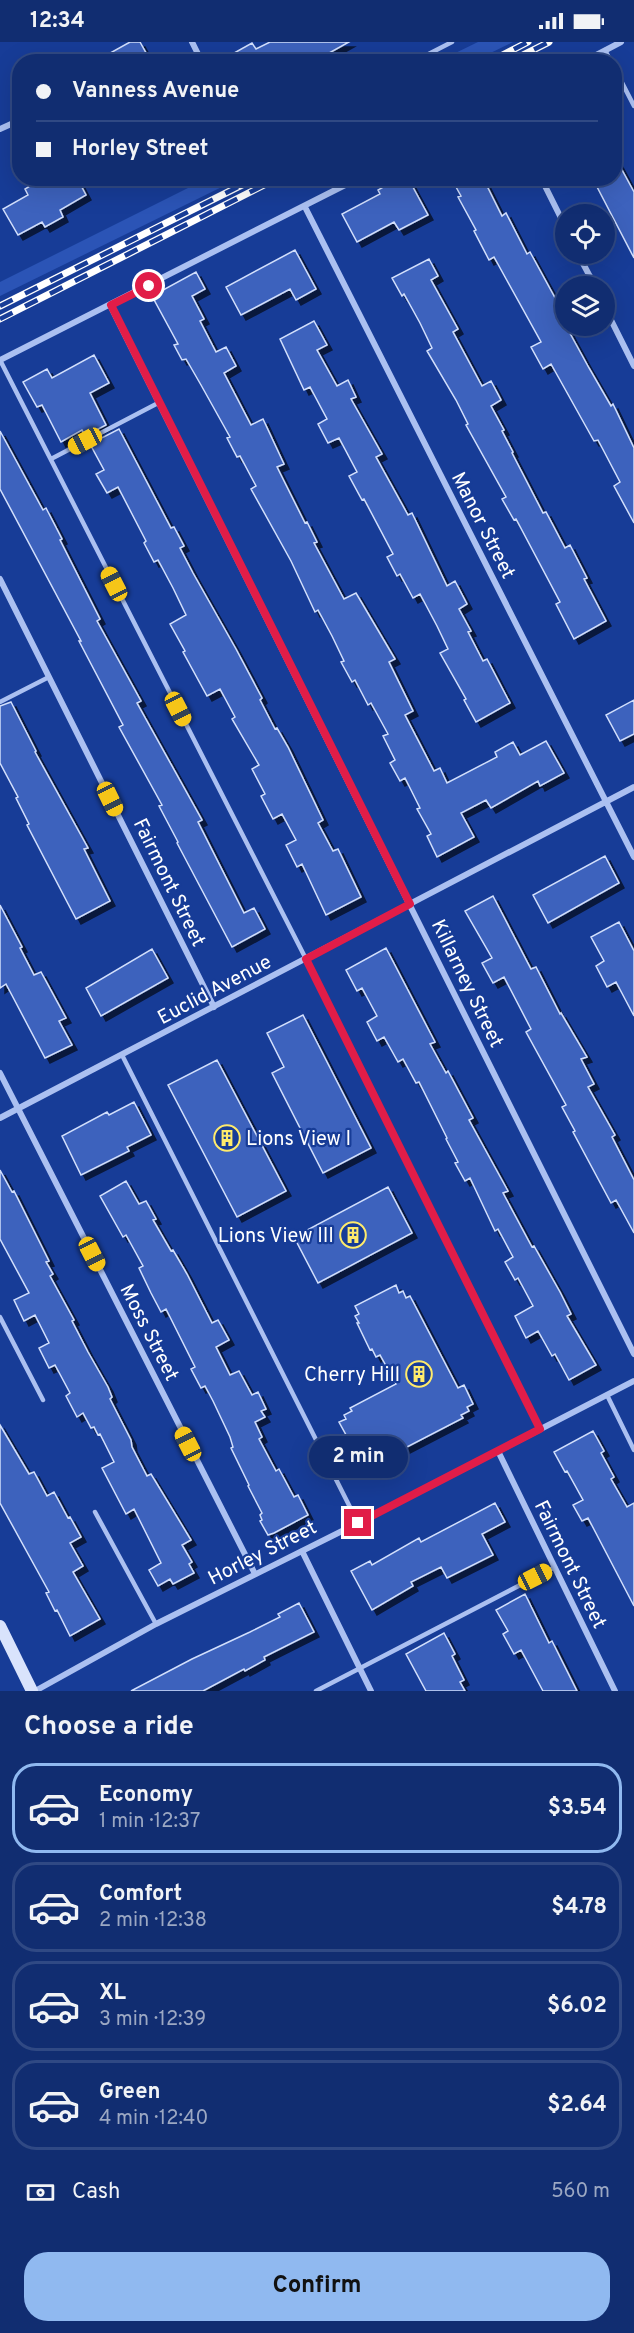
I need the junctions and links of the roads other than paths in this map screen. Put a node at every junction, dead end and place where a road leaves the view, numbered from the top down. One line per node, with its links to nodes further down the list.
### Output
1 (452, 42): 4 (lane)
2 (621, 42): 3 (street)
3 (605, 50): 5 (street); 6 (lane)
4 (429, 54)
5 (598, 54)
6 (607, 54)
7 (622, 83): 8 (lane)
8 (634, 106)
9 (344, 186): 12 (street)
10 (545, 186): 11 (street)
11 (555, 206)
12 (305, 207): 13 (street); 23 (street, Manor Street)
13 (111, 305): 15 (street); 17 (street, Killarney Street)
14 (615, 328): 16 (street)
15 (0, 360): 18 (lane)
16 (634, 366)
17 (160, 402): 18 (lane); 25 (street, Killarney Street)
18 (51, 459): 26 (lane)
19 (0, 579): 20 (street, Fairmont Street)
20 (49, 677): 21 (lane); 27 (street, Fairmont Street)
21 (0, 702)
22 (634, 787): 23 (street, Euclid Avenue)
23 (606, 801): 24 (street, Manor Street); 25 (street, Euclid Avenue)
24 (634, 857)
25 (410, 904): 26 (street, Euclid Avenue); 33 (street, Killarney Street)
26 (306, 959): 27 (street, Euclid Avenue); 37 (lane)
27 (214, 1007): 28 (street, Euclid Avenue)
28 (122, 1055): 30 (street, Euclid Avenue); 41 (lane)
29 (0, 1073): 30 (street, Moss Street)
30 (18, 1109): 31 (street, Euclid Avenue); 44 (street, Moss Street)
31 (0, 1118)
32 (0, 1317): 36 (lane)
33 (634, 1354)
34 (634, 1381): 35 (street, Horley Street)
35 (607, 1395): 37 (street, Horley Street); 38 (lane)
36 (43, 1401)
37 (540, 1429): 39 (street, Horley Street)
38 (634, 1450)
39 (498, 1451): 41 (street, Horley Street); 43 (street, Fairmont Street)
40 (95, 1512): 45 (lane)
41 (358, 1523): 42 (street, Horley Street)
42 (302, 1551): 44 (street, Horley Street); 47 (street)
43 (555, 1567): 47 (lane); 51 (street, Fairmont Street)
44 (255, 1574): 45 (street, Horley Street)
45 (156, 1624): 48 (street, Horley Street)
46 (0, 1626): 48 (street)
47 (359, 1668): 49 (lane); 50 (street)
48 (34, 1691)
49 (316, 1691)
50 (370, 1691)
51 (615, 1691)

